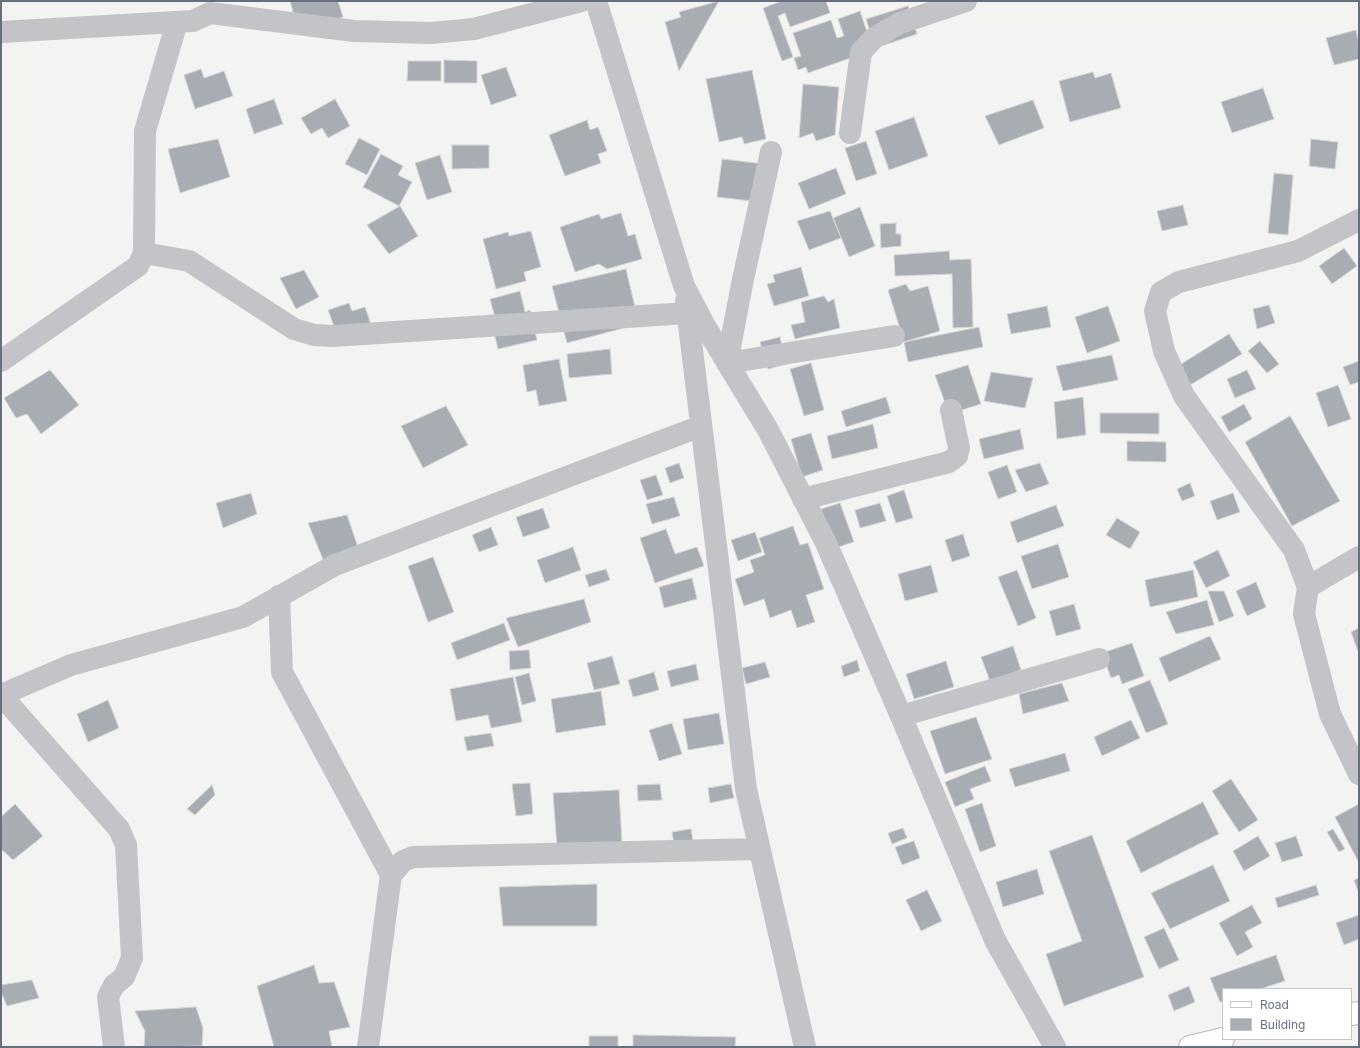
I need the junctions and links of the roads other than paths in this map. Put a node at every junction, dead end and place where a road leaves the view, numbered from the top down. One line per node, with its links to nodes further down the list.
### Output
1 (581, 1): 4 (street)
2 (596, 1): 11 (street)
3 (966, 1): 7 (street)
4 (213, 7): 5 (street)
5 (177, 22): 6 (street); 10 (street)
6 (1, 32)
7 (850, 133)
8 (771, 152): 15 (street)
9 (1359, 220): 20 (street)
10 (144, 253): 12 (street); 14 (street)
11 (684, 286): 12 (street); 15 (street)
12 (688, 313): 17 (street)
13 (894, 336): 15 (street)
14 (1, 361)
15 (727, 363): 18 (street)
16 (951, 410): 18 (street)
17 (701, 426): 21 (street); 26 (street)
18 (803, 499): 24 (street)
19 (1359, 557): 20 (street)
20 (1308, 586): 25 (street)
21 (279, 596): 23 (street); 27 (street)
22 (1099, 659): 24 (street)
23 (1, 695): 29 (street)
24 (901, 716): 32 (street)
25 (1359, 774)
26 (759, 848): 27 (street); 31 (street)
27 (391, 875): 30 (street)
28 (1222, 1039): 33 (main road)
29 (114, 1047)
30 (368, 1047)
31 (805, 1047)
32 (1055, 1047)
33 (1190, 1047)

